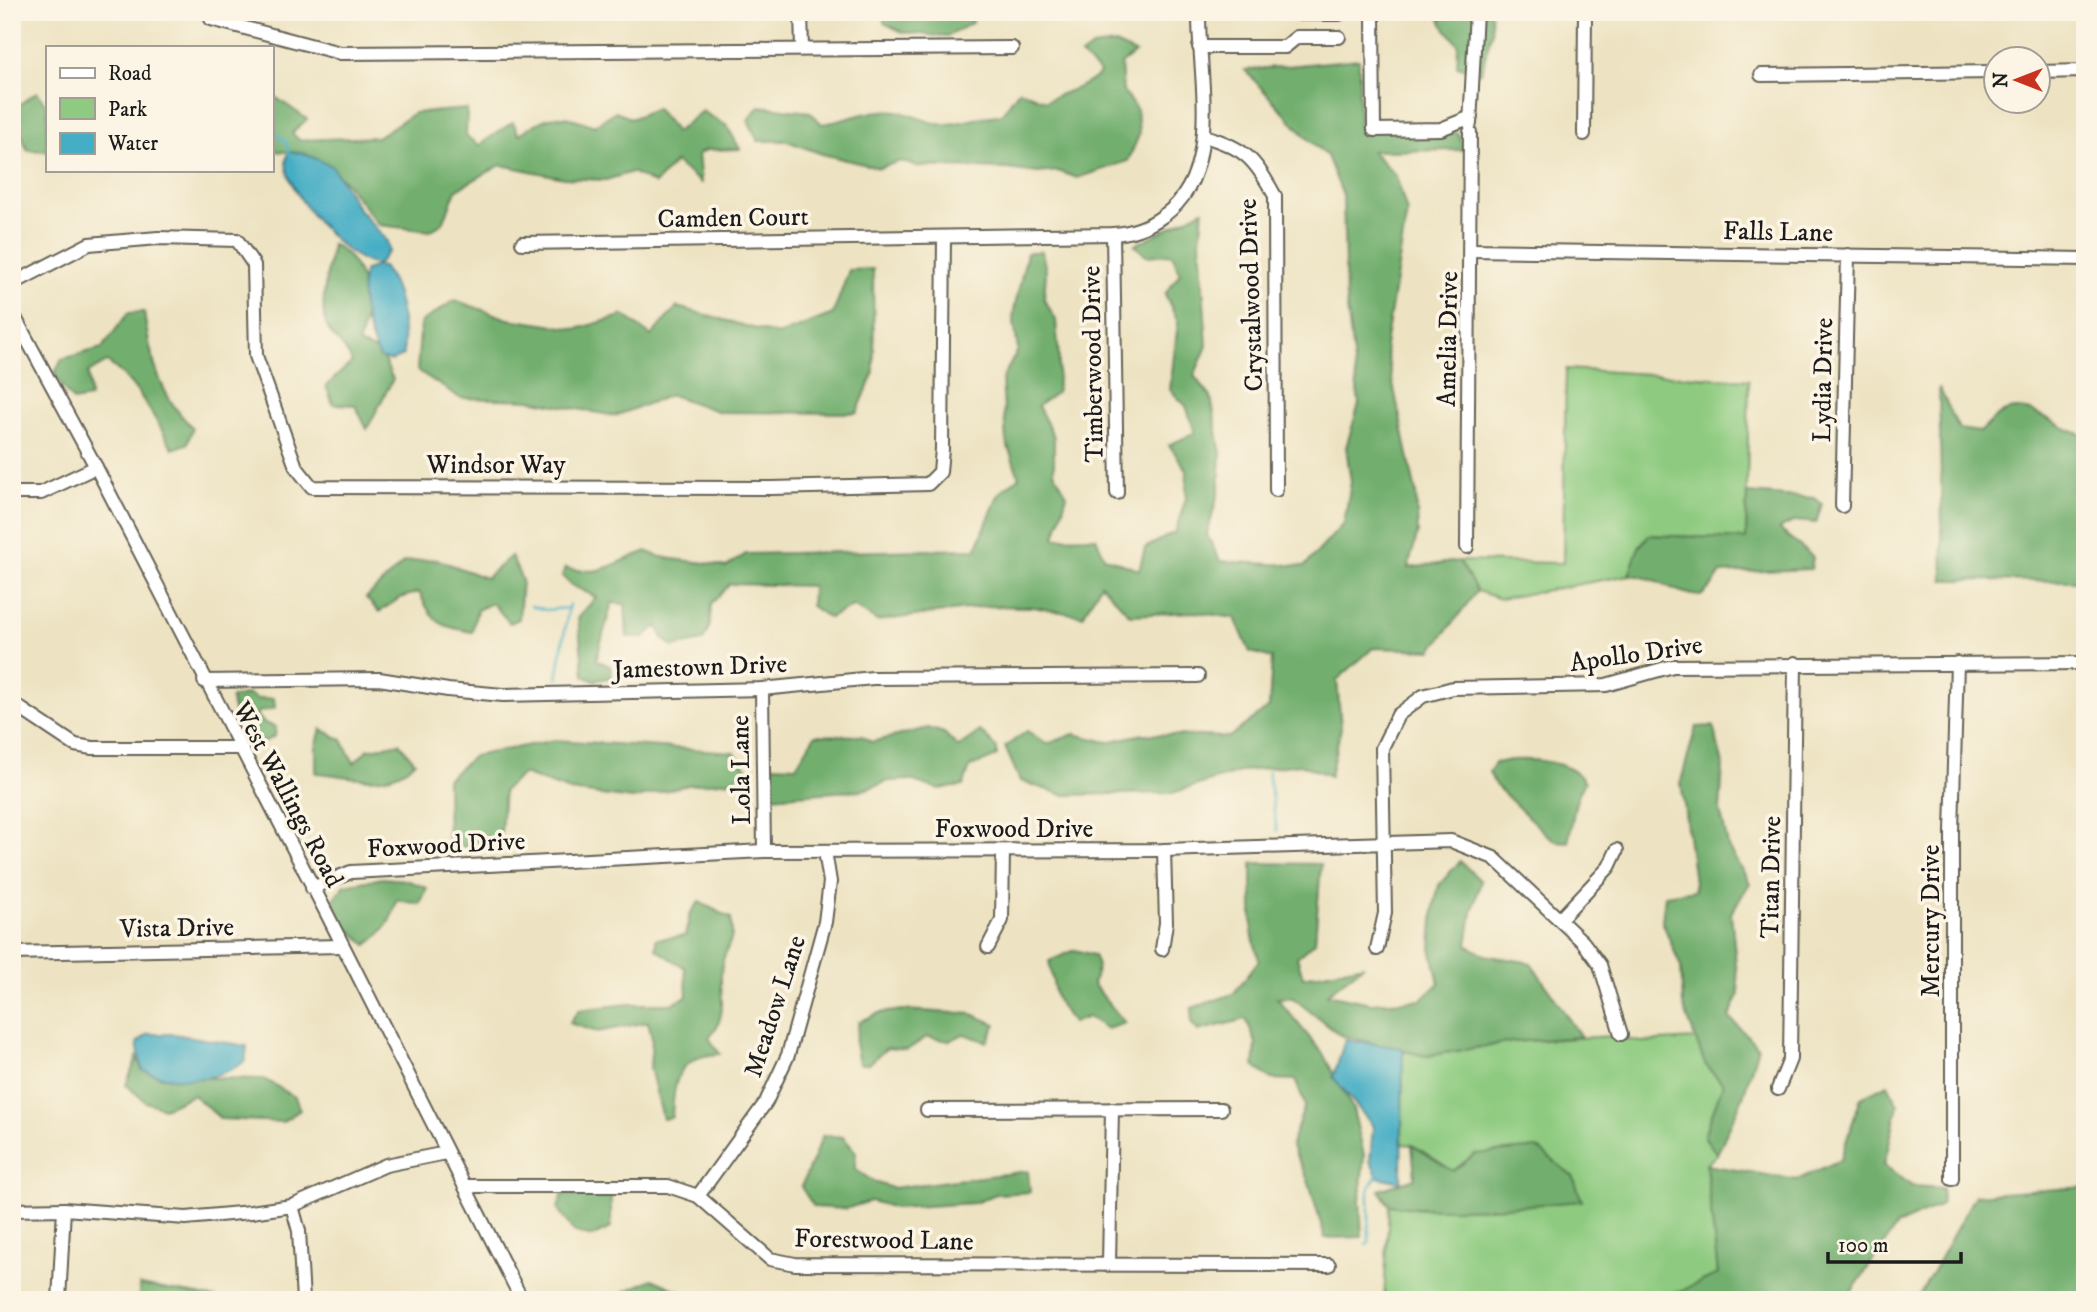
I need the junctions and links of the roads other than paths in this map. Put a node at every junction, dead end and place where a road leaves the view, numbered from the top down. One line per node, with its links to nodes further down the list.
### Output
1 (801, 12): 11 (street)
2 (1199, 12): 9 (street, Camden Court)
3 (1373, 12): 16 (street)
4 (1585, 12): 17 (street)
5 (1339, 13): 6 (street); 9 (street)
6 (1301, 14)
7 (1476, 15): 16 (street, Amelia Drive)
8 (211, 19): 11 (street)
9 (1199, 47): 18 (street, Camden Court)
10 (1013, 48): 11 (street)
11 (802, 49)
12 (2085, 71): 14 (street)
13 (1982, 72): 15 (street)
14 (2052, 72)
15 (1761, 75)
16 (1470, 125): 22 (street, Amelia Drive)
17 (1584, 134)
18 (1203, 136): 19 (street, Camden Court); 28 (street, Crystalwood Drive)
19 (1113, 234): 20 (street, Camden Court); 30 (street, Timberwood Drive)
20 (944, 237): 21 (street, Camden Court); 25 (street, Windsor Way)
21 (522, 243)
22 (1470, 250): 23 (street, Falls Lane); 32 (street, Amelia Drive)
23 (1848, 255): 24 (street, Falls Lane); 31 (street, Lydia Drive)
24 (2085, 258)
25 (12, 284)
26 (12, 312): 27 (street, West Wallings Road)
27 (96, 467): 29 (street); 37 (street, West Wallings Road)
28 (1276, 490)
29 (12, 493)
30 (1117, 493)
31 (1842, 506)
32 (1467, 547)
33 (1795, 663): 34 (street, Apollo Drive); 41 (street, Apollo Drive); 55 (street, Titan Drive)
34 (1957, 663): 35 (street, Apollo Drive); 60 (street, Mercury Drive)
35 (2085, 663)
36 (1198, 676): 38 (street, Jamestown Drive)
37 (204, 681): 38 (street, Jamestown Drive); 40 (street, West Wallings Road)
38 (762, 689): 44 (street, Lola Lane)
39 (14, 707): 40 (street)
40 (238, 748): 47 (street, West Wallings Road)
41 (1382, 841): 42 (street, Foxwood Drive); 48 (street, Foxwood Drive); 52 (street, Apollo Drive)
42 (1164, 850): 46 (street, Foxwood Drive); 51 (street)
43 (1617, 850): 48 (street)
44 (764, 851): 45 (street, Foxwood Drive); 47 (street, Foxwood Drive)
45 (825, 851): 46 (street, Foxwood Drive); 62 (street, Meadow Lane)
46 (1003, 851): 50 (street)
47 (312, 888): 49 (street, West Wallings Road)
48 (1560, 919): 54 (street, Foxwood Drive)
49 (342, 946): 53 (street, Vista Drive); 59 (street, West Wallings Road)
50 (988, 947)
51 (1162, 949)
52 (1377, 949)
53 (12, 953)
54 (1621, 1034)
55 (1778, 1089)
56 (1112, 1109): 57 (street); 58 (street); 66 (street)
57 (1221, 1109)
58 (927, 1110)
59 (446, 1153): 61 (street, West Wallings Road); 63 (street)
60 (1952, 1180)
61 (465, 1186): 62 (street, Forestwood Lane); 70 (street, West Wallings Road)
62 (698, 1196): 66 (street, Forestwood Lane)
63 (292, 1206): 64 (street); 69 (street)
64 (64, 1209): 65 (street); 68 (street)
65 (12, 1210)
66 (1109, 1263): 67 (street, Forestwood Lane)
67 (1329, 1265)
68 (59, 1300)
69 (303, 1300)
70 (522, 1300)

